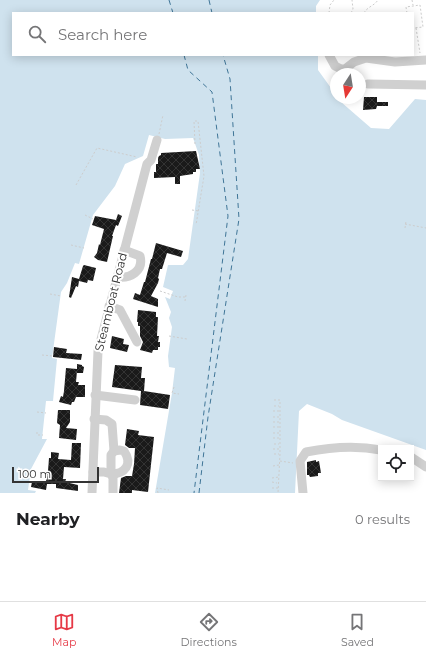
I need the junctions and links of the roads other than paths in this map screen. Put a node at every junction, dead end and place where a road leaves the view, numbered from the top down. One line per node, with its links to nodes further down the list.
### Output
1 (330, 56): 3 (street)
2 (349, 56): 3 (street)
3 (361, 58): 4 (street)
4 (424, 60)
5 (368, 84): 6 (street)
6 (426, 85)
7 (157, 140): 8 (street, Steamboat Road)
8 (124, 250): 9 (street, Steamboat Road); 9 (street)
9 (117, 277): 10 (street, Steamboat Road)
10 (109, 306): 11 (street); 12 (street, Steamboat Road)
11 (137, 342)
12 (95, 395): 13 (street); 14 (street, Steamboat Road)
13 (135, 400)
14 (94, 419): 16 (street); 19 (street, Steamboat Road)
15 (378, 449): 23 (street)
16 (114, 451): 20 (street); 20 (street)
17 (414, 459): 18 (street)
18 (426, 467)
19 (93, 472): 20 (street); 21 (street, Steamboat Road)
20 (111, 474): 22 (street)
21 (92, 493)
22 (113, 493)
23 (303, 493)

